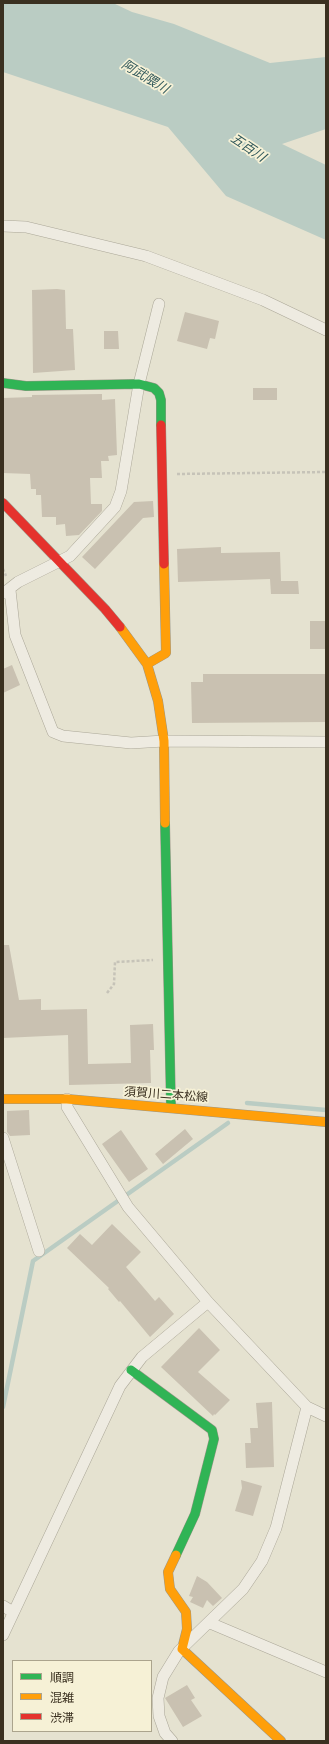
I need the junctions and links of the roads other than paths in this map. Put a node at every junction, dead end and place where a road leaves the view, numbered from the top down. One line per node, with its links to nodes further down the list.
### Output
1 (3, 226): 3 (street)
2 (159, 304): 5 (street)
3 (326, 330)
4 (3, 383): 5 (street)
5 (139, 384): 7 (street); 9 (street)
6 (3, 503): 7 (street)
7 (59, 562): 8 (street); 9 (street)
8 (6, 592): 10 (street)
9 (147, 664): 10 (street)
10 (164, 741): 11 (street); 14 (street)
11 (326, 742)
12 (3, 1099): 13 (street, 須賀川二本松線)
13 (67, 1099): 14 (street, 須賀川二本松線); 18 (street)
14 (171, 1107): 15 (street, 須賀川二本松線)
15 (326, 1122)
16 (3, 1138): 17 (street)
17 (39, 1251)
18 (208, 1302): 19 (street); 20 (street)
19 (131, 1370): 23 (street); 26 (street)
20 (307, 1407): 21 (street); 24 (street)
21 (326, 1416)
22 (3, 1606): 23 (street)
23 (13, 1612): 25 (street)
24 (210, 1623): 26 (street); 27 (street)
25 (3, 1635)
26 (182, 1649): 28 (street); 29 (street)
27 (326, 1672)
28 (172, 1741)
29 (281, 1741)

